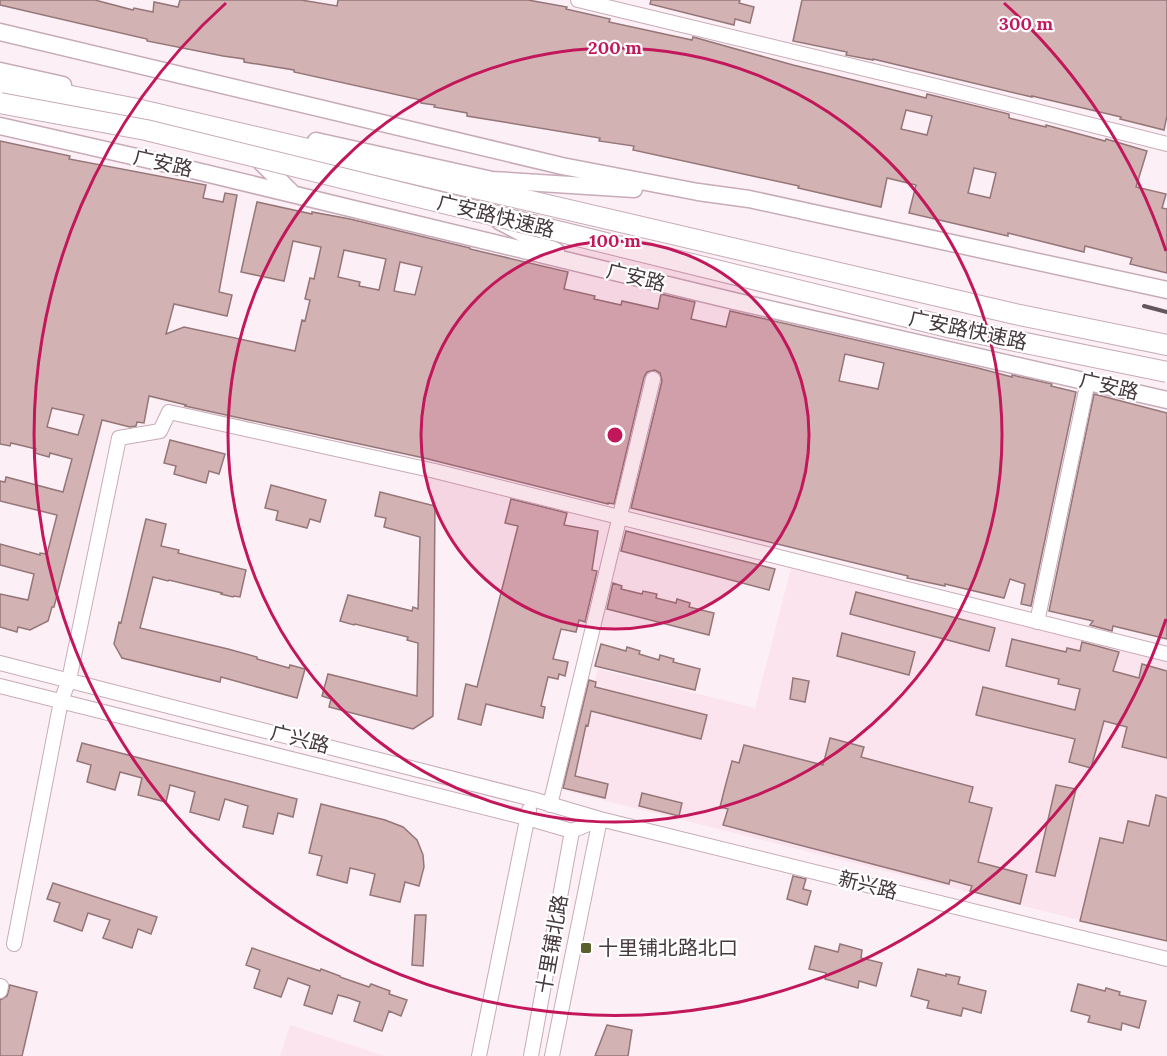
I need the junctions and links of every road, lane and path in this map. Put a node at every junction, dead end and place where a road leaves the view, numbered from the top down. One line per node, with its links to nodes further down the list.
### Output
1 (579, 0): 2 (street)
2 (597, 2): 9 (street)
3 (0, 32): 11 (main road)
4 (0, 71): 11 (main road)
5 (0, 82): 15 (highway, 广安路快速路)
6 (0, 92): 10 (main road)
7 (0, 103): 16 (highway, 广安路快速路, bridge)
8 (0, 126): 12 (main road, 广安路)
9 (1167, 144)
10 (248, 150): 12 (main road); 13 (main road)
11 (698, 192): 14 (main road)
12 (294, 194): 13 (main road, 广安路)
13 (578, 263): 18 (main road, 广安路)
14 (1167, 290)
15 (1167, 345)
16 (1167, 372)
17 (653, 380): 20 (street)
18 (1088, 381): 19 (main road, 广安路); 21 (street)
19 (1167, 400)
20 (619, 516): 21 (street); 24 (street); 28 (street)
21 (1037, 622): 22 (street)
22 (1167, 654)
23 (0, 663): 24 (street, 广兴路)
24 (69, 680): 26 (street); 27 (street, 广兴路)
25 (0, 686): 26 (street, 广兴路)
26 (61, 701): 29 (street, 广兴路); 32 (street)
27 (532, 799): 28 (street, 广兴路); 29 (street)
28 (550, 805): 30 (street, 广兴路)
29 (527, 818): 31 (street, 广兴路); 34 (street)
30 (600, 819): 31 (street); 33 (street, 新兴路); 36 (street, 十里铺北路)
31 (572, 831): 35 (street, 十里铺北路)
32 (14, 944)
33 (1167, 959)
34 (479, 1056)
35 (531, 1056)
36 (552, 1056)

